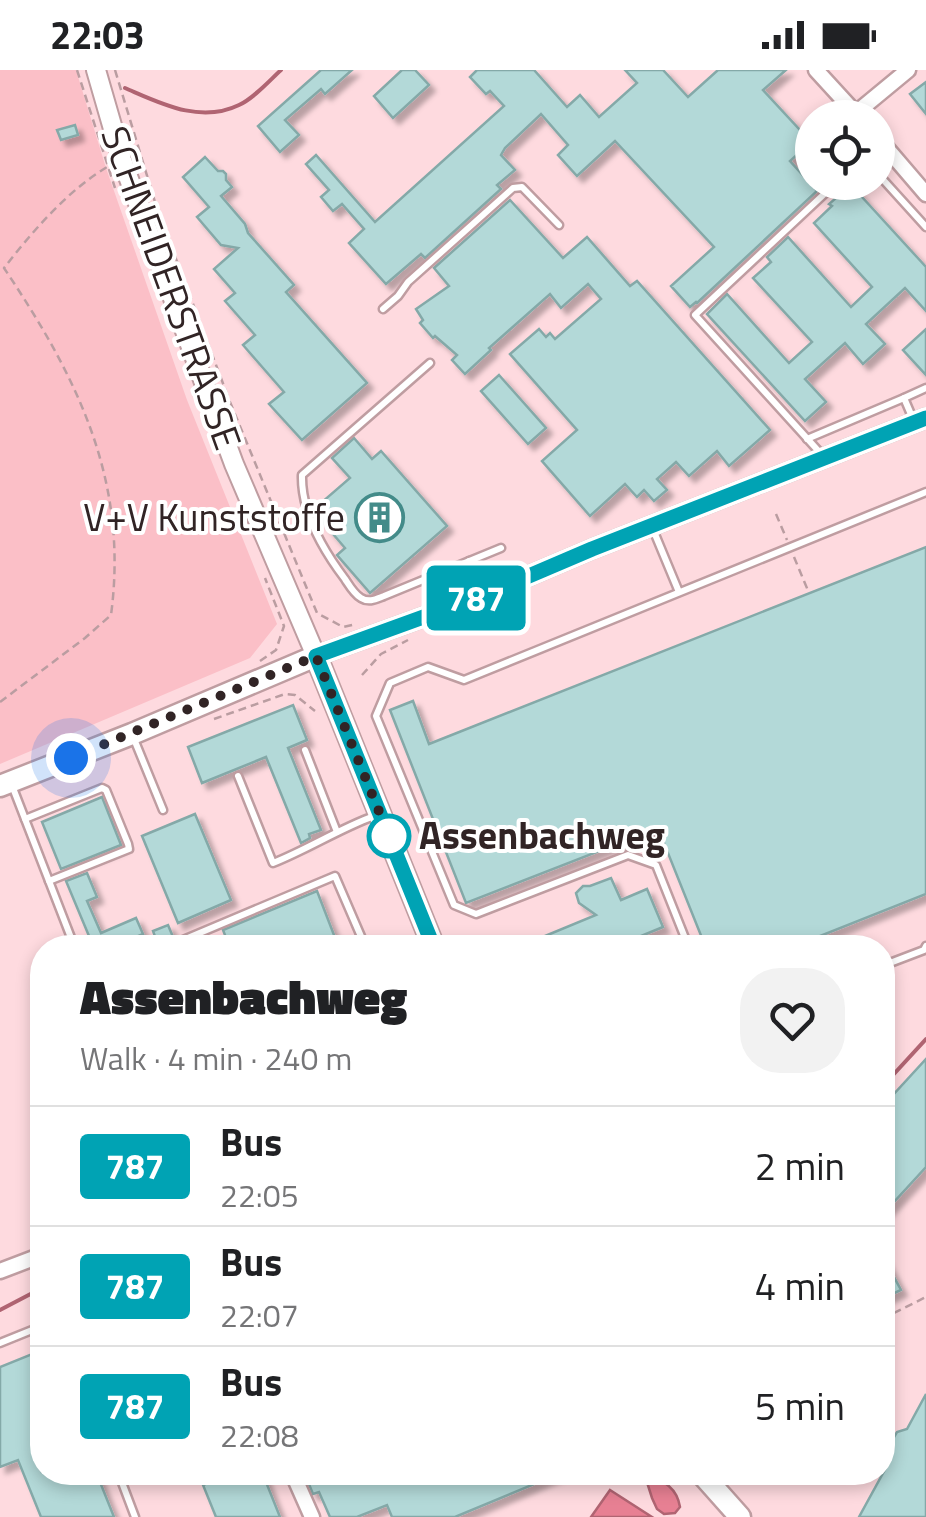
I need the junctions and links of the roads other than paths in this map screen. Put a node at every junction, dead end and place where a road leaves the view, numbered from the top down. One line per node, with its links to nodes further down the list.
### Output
1 (96, 70): 25 (street, SCHNEIDERSTRASSE)
2 (816, 70): 4 (street)
3 (908, 70): 5 (street)
4 (844, 100)
5 (875, 100)
6 (895, 159): 8 (street)
7 (895, 193): 11 (lane)
8 (926, 194)
9 (818, 200): 17 (lane)
10 (559, 225): 12 (lane)
11 (926, 227)
12 (384, 309)
13 (430, 363): 22 (lane)
14 (926, 388): 15 (lane)
15 (904, 398): 16 (lane); 17 (lane)
16 (920, 420): 18 (street)
17 (807, 439): 18 (lane)
18 (824, 458): 20 (street)
19 (926, 492): 23 (lane)
20 (651, 526): 23 (lane); 24 (street)
21 (501, 548): 22 (lane)
22 (469, 561): 24 (lane)
23 (678, 592): 39 (lane)
24 (484, 595): 25 (street)
25 (316, 656): 26 (main road); 31 (main road, SCHNEIDERSTRASSE)
26 (132, 734): 29 (main road); 30 (lane)
27 (305, 750): 33 (lane)
28 (238, 776): 33 (lane)
29 (5, 784): 32 (lane)
30 (163, 810)
31 (380, 813): 33 (lane); 38 (main road, SCHNEIDERSTRASSE)
32 (25, 819): 34 (lane); 34 (lane)
33 (338, 832)
34 (49, 881): 35 (lane)
35 (70, 935)
36 (195, 935): 37 (lane)
37 (360, 935)
38 (429, 935)
39 (683, 935)
40 (926, 946): 41 (lane)
41 (895, 961)
42 (30, 1260): 43 (street)
43 (0, 1271)
44 (30, 1331): 45 (lane)
45 (0, 1343)
46 (123, 1485): 49 (lane)
47 (298, 1485): 50 (street)
48 (712, 1485): 51 (main road)
49 (136, 1517)
50 (312, 1517)
51 (740, 1517)

